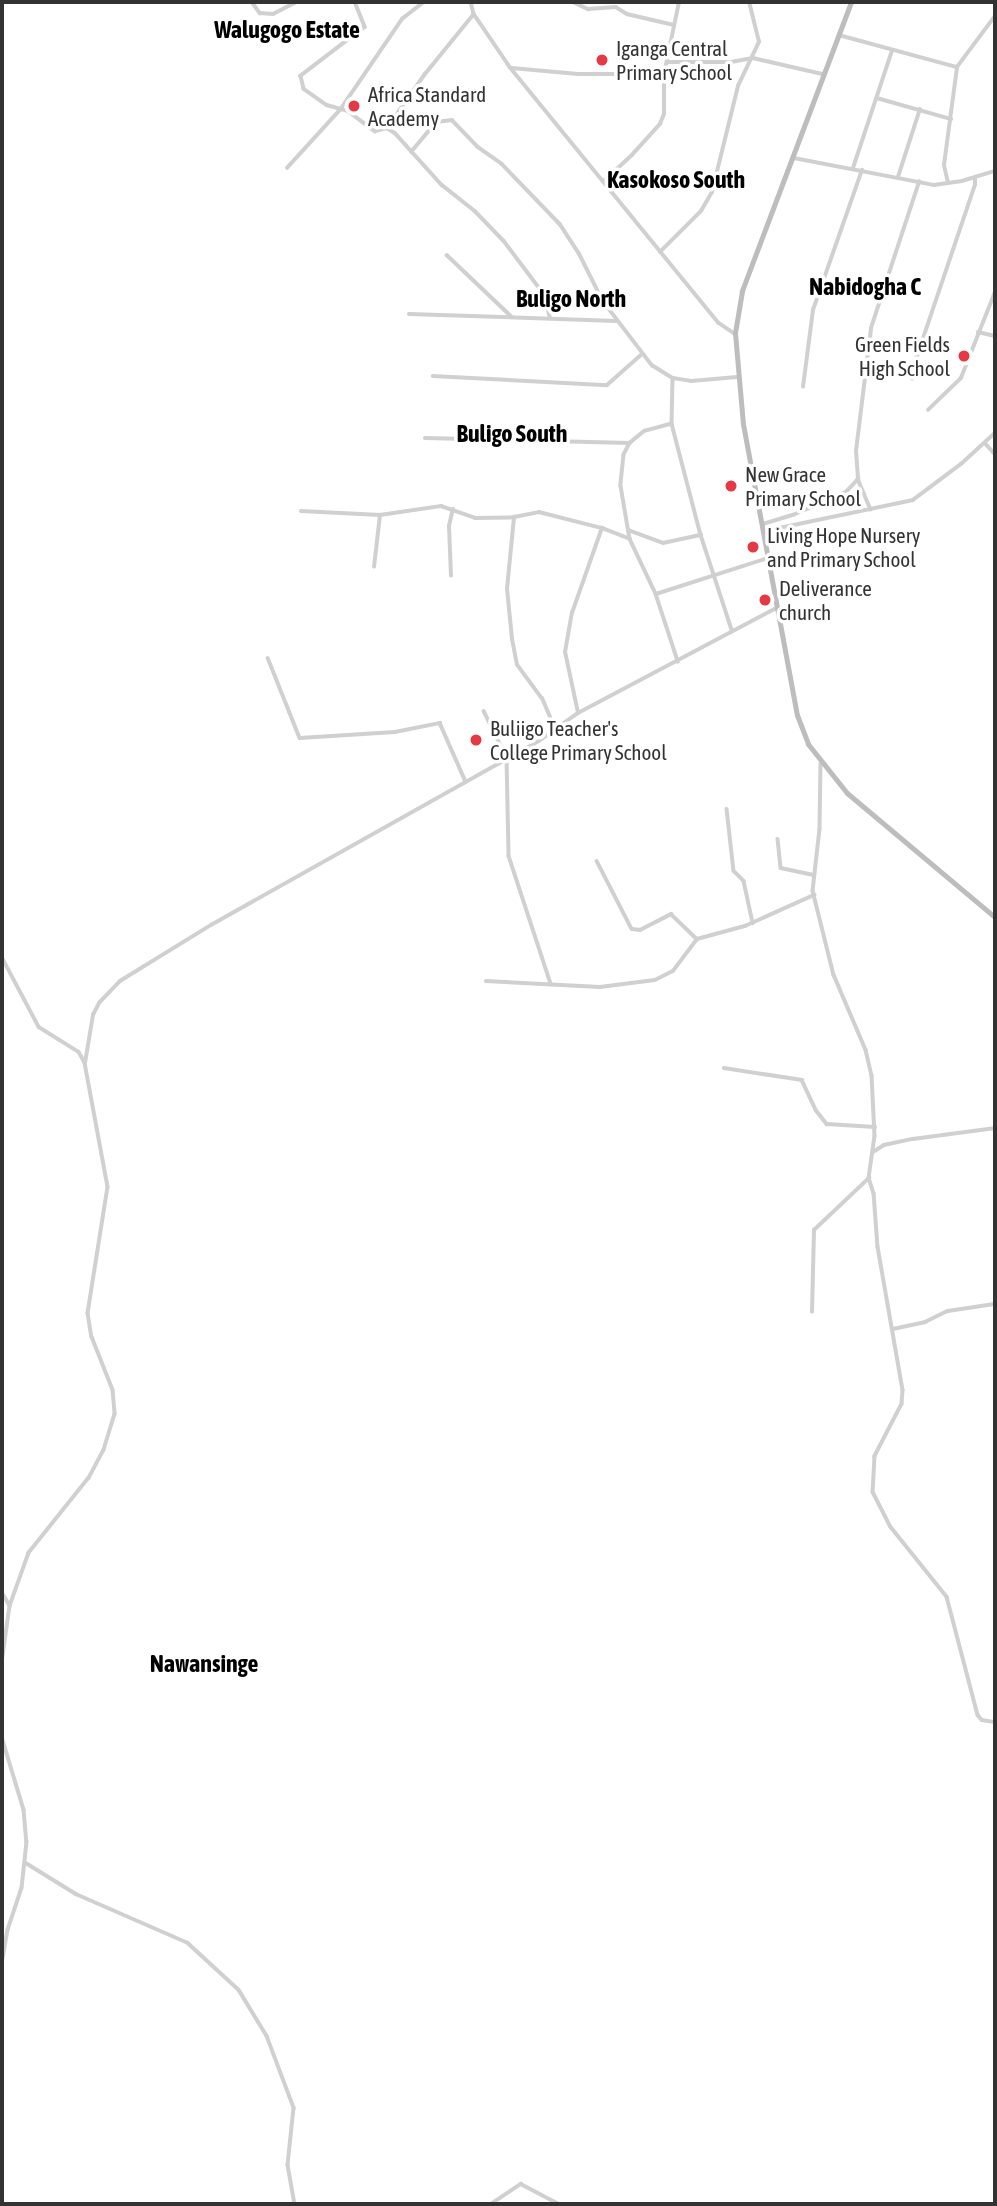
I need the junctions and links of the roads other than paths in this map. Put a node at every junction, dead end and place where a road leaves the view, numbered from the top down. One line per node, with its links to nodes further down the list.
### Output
1 (252, 2): 2 (street)
2 (297, 2)
3 (355, 2): 23 (street)
4 (424, 2): 23 (street)
5 (471, 2): 10 (street)
6 (573, 2): 12 (street)
7 (679, 2): 12 (street)
8 (749, 2): 15 (street)
9 (851, 2): 13 (street)
10 (474, 14): 17 (street); 25 (street)
11 (995, 16): 18 (street)
12 (674, 26): 16 (street)
13 (839, 34): 14 (street); 20 (street)
14 (892, 51): 18 (street); 21 (street)
15 (752, 58): 16 (street); 20 (street); 37 (street)
16 (667, 62): 19 (street)
17 (510, 67): 19 (street); 34 (street)
18 (957, 67): 24 (street)
19 (664, 74): 34 (street)
20 (823, 74): 27 (street)
21 (877, 98): 22 (street); 29 (street)
22 (920, 109): 24 (street); 32 (street)
23 (340, 110): 25 (street); 28 (street)
24 (951, 118): 36 (street)
25 (387, 128): 26 (street)
26 (411, 152): 42 (street); 43 (street)
27 (794, 158): 29 (street); 45 (street)
28 (287, 168)
29 (853, 168): 30 (street)
30 (863, 170): 32 (street); 52 (street)
31 (995, 171): 33 (street)
32 (898, 177): 35 (street)
33 (975, 178): 36 (street); 51 (street)
34 (604, 181): 37 (street)
35 (919, 182): 36 (street); 60 (street)
36 (948, 183)
37 (660, 251): 45 (street)
38 (447, 255): 41 (street)
39 (995, 292): 44 (street)
40 (409, 314): 41 (street)
41 (513, 317): 42 (street)
42 (550, 317): 43 (street)
43 (616, 321): 47 (street)
44 (978, 332): 46 (street); 53 (street)
45 (735, 334): 49 (street)
46 (995, 336)
47 (642, 354): 48 (street); 50 (street)
48 (433, 376)
49 (737, 377): 50 (street); 66 (street)
50 (673, 378): 54 (street)
51 (912, 379)
52 (803, 387)
53 (928, 410)
54 (672, 424): 57 (street); 70 (street)
55 (995, 433): 58 (street)
56 (425, 438): 57 (street)
57 (630, 443): 68 (street)
58 (985, 443): 59 (street); 62 (street)
59 (995, 454)
60 (858, 479): 62 (street); 66 (street)
61 (453, 509): 64 (street); 65 (street); 74 (street)
62 (871, 509): 69 (street)
63 (301, 512): 64 (street)
64 (380, 515): 73 (street)
65 (514, 517): 67 (street); 83 (street)
66 (763, 524): 69 (street)
67 (602, 528): 71 (street); 82 (street)
68 (628, 530): 70 (street); 71 (street)
69 (765, 531): 72 (street)
70 (701, 535): 75 (street)
71 (631, 539): 76 (street)
72 (770, 558): 75 (street); 77 (street)
73 (374, 567)
74 (451, 576)
75 (714, 577): 76 (street); 78 (street)
76 (656, 594): 80 (street)
77 (778, 607): 78 (street); 85 (street)
78 (732, 630): 80 (street)
79 (268, 658): 86 (street)
80 (678, 661): 82 (street)
81 (484, 711): 84 (street)
82 (578, 713): 83 (street)
83 (555, 729): 84 (street)
84 (507, 758): 86 (street); 97 (street)
85 (821, 764): 90 (street); 92 (street)
86 (466, 782): 98 (street)
87 (727, 809): 93 (street)
88 (778, 839): 90 (street)
89 (597, 861): 94 (street)
90 (813, 875): 91 (street)
91 (814, 895): 93 (street); 100 (street)
92 (995, 918)
93 (753, 923): 94 (street)
94 (697, 939): 97 (street)
95 (2, 957): 98 (street)
96 (486, 981): 97 (street)
97 (551, 984)
98 (85, 1063): 108 (street)
99 (724, 1068): 100 (street)
100 (875, 1127): 102 (street)
101 (995, 1128): 102 (street)
102 (873, 1152): 103 (street)
103 (869, 1178): 105 (street); 106 (street)
104 (995, 1304): 106 (street)
105 (812, 1312)
106 (893, 1329): 110 (street)
107 (2, 1592): 108 (street)
108 (10, 1606): 109 (street)
109 (2, 1663)
110 (995, 1722)
111 (2, 1737): 112 (street)
112 (26, 1863): 113 (street); 114 (street)
113 (2, 1964)
114 (295, 2204)
115 (491, 2204): 116 (street)
116 (559, 2204)

